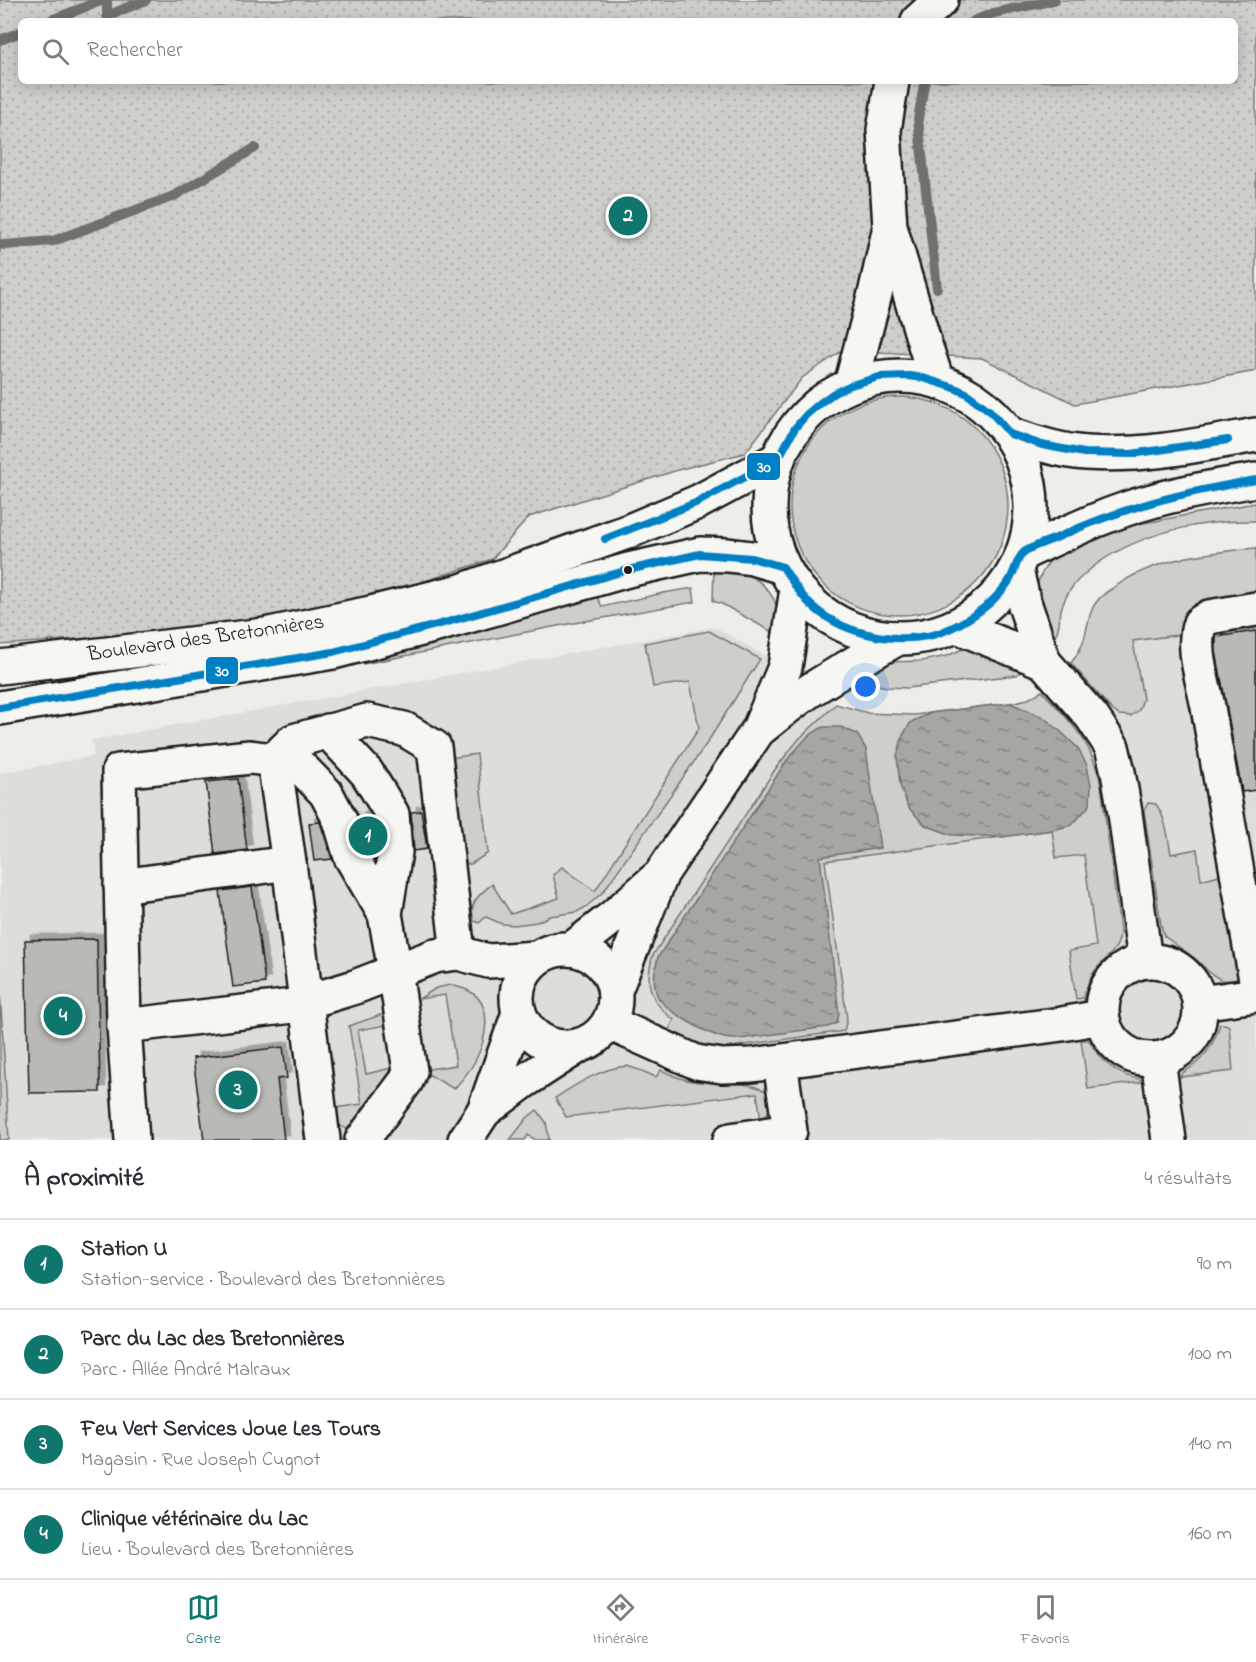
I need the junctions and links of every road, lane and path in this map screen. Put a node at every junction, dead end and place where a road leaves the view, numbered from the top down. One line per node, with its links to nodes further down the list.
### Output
1 (940, 0): 2 (main road)
2 (921, 18)
3 (892, 84): 4 (main road)
4 (890, 227): 5 (main road); 6 (main road)
5 (938, 381): 6 (main road); 7 (main road)
6 (850, 385): 9 (main road)
7 (1010, 434): 8 (main road); 11 (main road)
8 (1256, 435)
9 (778, 459): 12 (main road); 17 (main road, Boulevard des Bretonnières)
10 (1256, 480): 11 (main road)
11 (1019, 562): 14 (main road); 16 (main road)
12 (790, 578): 15 (main road); 18 (main road, Boulevard des Bretonnières); 19 (main road)
13 (1256, 609): 25 (main road)
14 (957, 626): 15 (main road); 16 (main road)
15 (898, 638): 19 (main road)
16 (1044, 662): 30 (main road)
17 (0, 667)
18 (0, 708)
19 (759, 729): 23 (main road)
20 (328, 731): 21 (main road); 26 (main road); 28 (main road)
21 (279, 755): 22 (main road); 24 (main road); 26 (main road)
22 (290, 864): 24 (main road); 35 (main road)
23 (662, 873): 27 (main road); 33 (main road)
24 (121, 886): 40 (main road)
25 (1249, 894): 32 (main road)
26 (385, 914): 31 (main road)
27 (572, 949): 29 (main road); 33 (main road)
28 (467, 956): 29 (main road); 31 (main road); 37 (main road)
29 (537, 958): 37 (main road)
30 (1144, 961): 36 (main road); 38 (main road)
31 (395, 971): 35 (main road); 47 (main road)
32 (1256, 980)
33 (615, 990): 39 (main road)
34 (1256, 995): 36 (main road)
35 (306, 1003): 40 (main road); 46 (main road)
36 (1200, 1003): 42 (main road)
37 (518, 1008): 41 (main road); 44 (main road)
38 (1101, 1017): 42 (main road); 43 (main road)
39 (609, 1023): 41 (main road); 43 (main road)
40 (124, 1026): 45 (main road)
41 (577, 1047): 44 (main road)
42 (1158, 1059): 50 (main road)
43 (780, 1062): 49 (main road)
44 (484, 1111): 48 (main road)
45 (132, 1140)
46 (323, 1140)
47 (362, 1140)
48 (465, 1140)
49 (730, 1140)
50 (1169, 1140)

